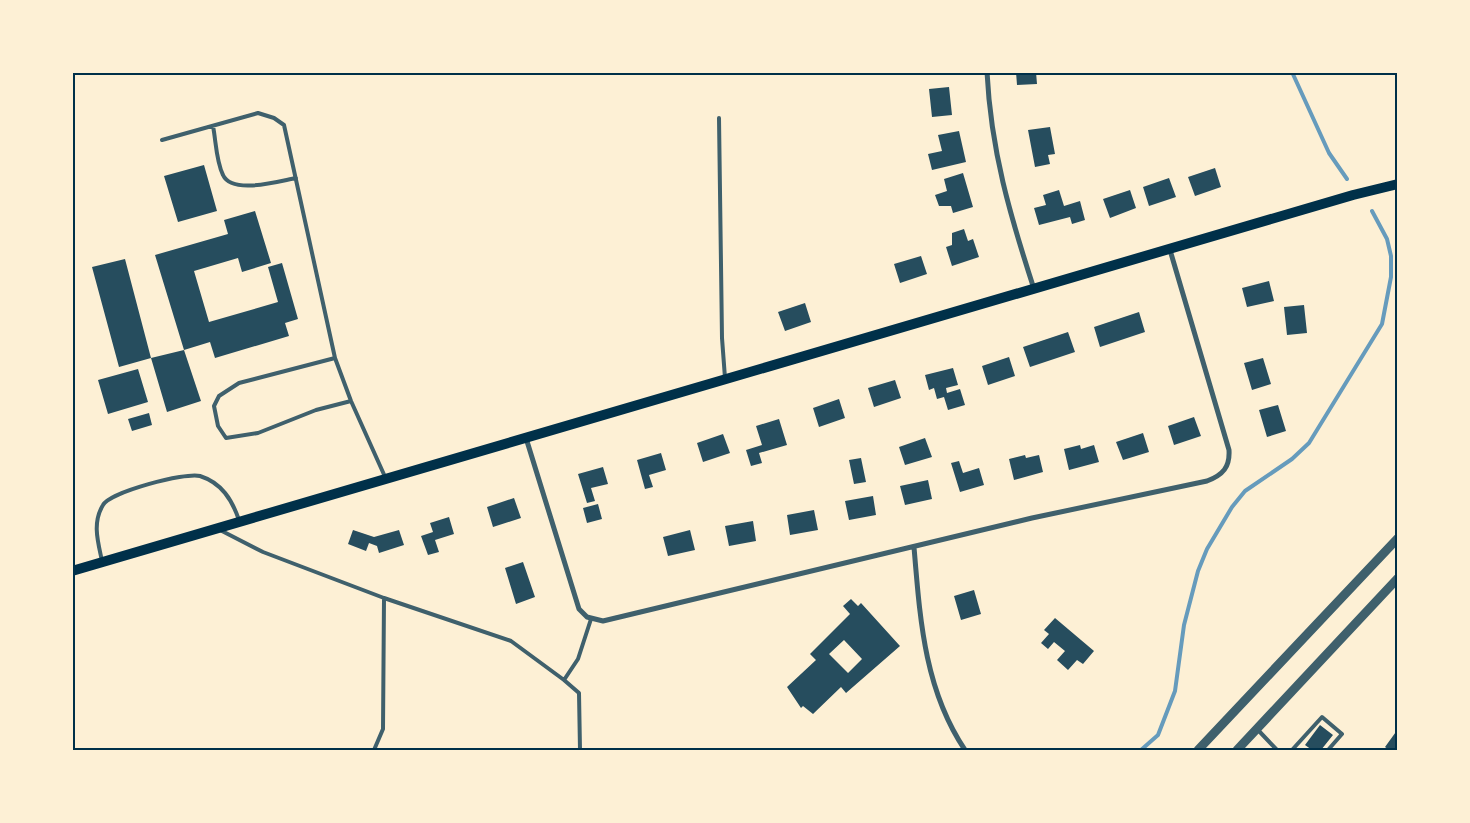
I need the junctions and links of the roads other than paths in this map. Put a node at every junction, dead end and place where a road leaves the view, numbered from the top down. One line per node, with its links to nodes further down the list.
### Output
1 (987, 72): 8 (street)
2 (719, 118): 10 (lane)
3 (212, 126): 4 (lane); 5 (lane); 5 (lane)
4 (162, 140)
5 (296, 178): 9 (lane)
6 (1398, 184): 7 (main road)
7 (1170, 250): 8 (main road); 17 (street)
8 (1034, 290): 10 (main road)
9 (335, 358): 11 (lane); 11 (lane)
10 (725, 380): 12 (main road)
11 (351, 401): 13 (lane)
12 (526, 438): 13 (main road); 22 (street)
13 (387, 481): 14 (main road)
14 (240, 523): 15 (main road); 18 (lane)
15 (218, 529): 18 (main road); 21 (lane)
16 (1398, 538): 28 (street)
17 (914, 547): 22 (street); 27 (street)
18 (102, 563): 19 (main road)
19 (72, 572)
20 (1398, 578): 24 (street)
21 (384, 598): 23 (lane); 25 (lane)
22 (591, 619): 23 (lane)
23 (564, 680): 26 (lane)
24 (1257, 729): 29 (street); 30 (lane)
25 (374, 750)
26 (580, 750)
27 (965, 750)
28 (1198, 750)
29 (1237, 750)
30 (1277, 750)
31 (1292, 750): 32 (lane)
32 (1328, 750)

